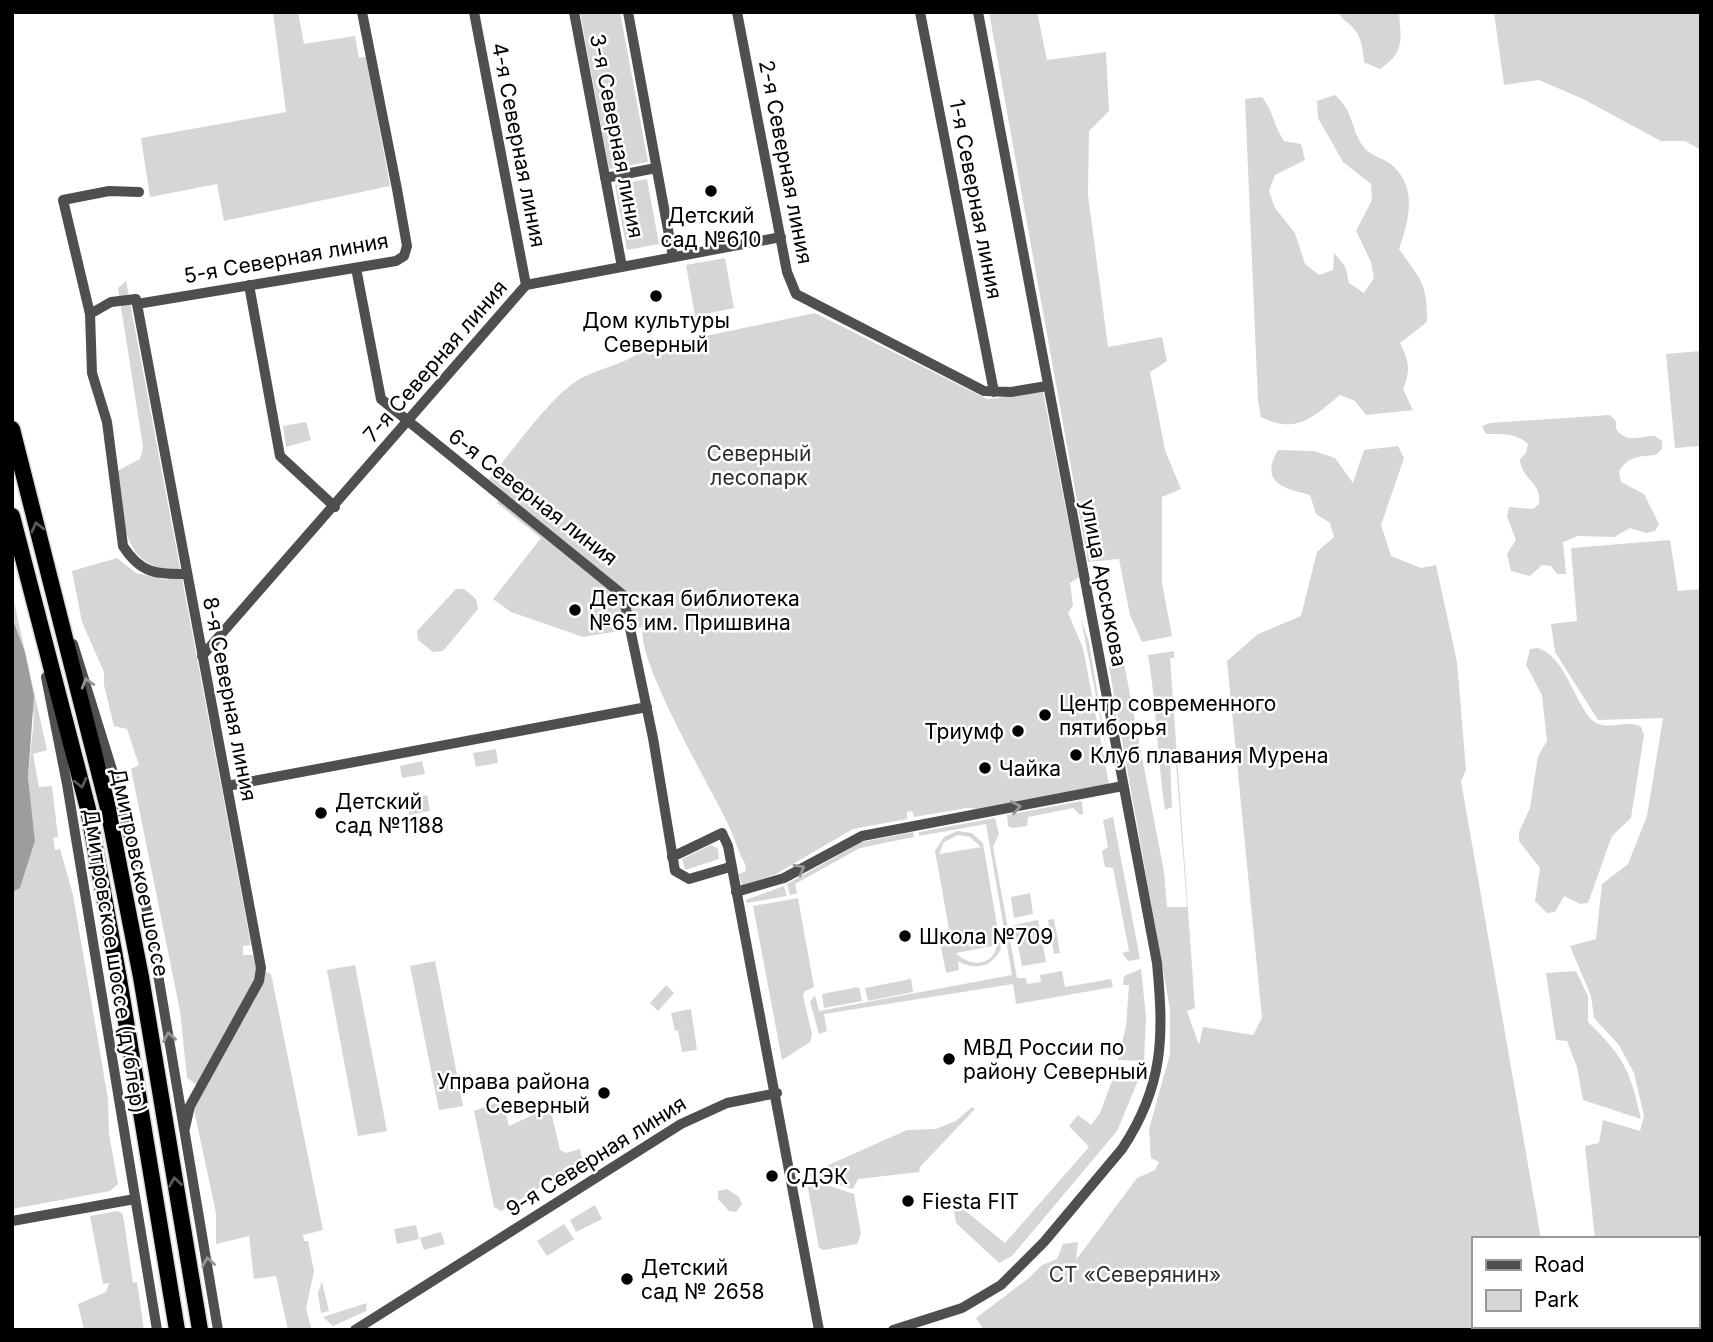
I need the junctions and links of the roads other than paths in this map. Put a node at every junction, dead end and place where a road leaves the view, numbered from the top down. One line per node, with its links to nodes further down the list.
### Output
1 (362, 12): 14 (street, 5-я Северная линия)
2 (474, 12): 16 (street, 4-я Северная линия)
3 (574, 12): 9 (street, 3-я Северная линия)
4 (628, 12): 8 (street, 3-я Северная линия)
5 (737, 12): 11 (street, 2-я Северная линия)
6 (920, 12): 20 (street, 1-я Северная линия)
7 (978, 12): 19 (street, улица Арсюкова)
8 (656, 168): 9 (street); 12 (street, 3-я Северная линия)
9 (605, 178): 13 (street, 3-я Северная линия)
10 (139, 191): 18 (street)
11 (781, 237): 12 (street, 7-я Северная линия); 20 (street, 2-я Северная линия)
12 (673, 257): 13 (street, 7-я Северная линия)
13 (622, 267): 16 (street, 7-я Северная линия)
14 (356, 268): 15 (street, 5-я Северная линия); 21 (street, 6-я Северная линия)
15 (249, 285): 17 (street, 5-я Северная линия); 23 (street)
16 (526, 285): 21 (street, 7-я Северная линия)
17 (136, 301): 18 (street, 5-я Северная линия); 25 (street, 8-я Северная линия)
18 (90, 314): 25 (street)
19 (1047, 386): 20 (street, 2-я Северная линия); 31 (street, улица Арсюкова)
20 (994, 392)
21 (408, 422): 23 (street, 7-я Северная линия); 29 (street, 6-я Северная линия)
22 (12, 429): 26 (highway, Дмитровское шоссе, one-way to 22)
23 (335, 508): 28 (street, 7-я Северная линия)
24 (12, 516): 27 (highway, Дмитровское шоссе)
25 (187, 574): 28 (street, 8-я Северная линия)
26 (54, 593): 35 (street, Дмитровское шоссе (дублёр), one-way to 26); 43 (highway, Дмитровское шоссе, one-way to 26)
27 (33, 598): 39 (street, Дмитровское шоссе (дублёр)); 42 (highway, Дмитровское шоссе, one-way to 42)
28 (202, 656): 30 (street, 8-я Северная линия)
29 (647, 707): 30 (street); 32 (street, 6-я Северная линия)
30 (227, 786): 36 (street, 8-я Северная линия)
31 (1123, 786): 34 (street, one-way to 31); 47 (street, улица Арсюкова)
32 (672, 857): 33 (street); 33 (street)
33 (730, 867): 34 (street)
34 (736, 892): 37 (street)
35 (175, 1070): 36 (street); 38 (street, Дмитровское шоссе (дублёр))
36 (200, 1088): 38 (street, 8-я Северная линия)
37 (777, 1093): 45 (street, 9-я Северная линия); 46 (street)
38 (185, 1128): 44 (street, Дмитровское шоссе (дублёр), one-way to 38)
39 (135, 1199): 40 (street); 41 (street, Дмитровское шоссе (дублёр))
40 (12, 1221)
41 (157, 1330)
42 (177, 1330)
43 (200, 1330)
44 (218, 1330)
45 (355, 1330)
46 (819, 1330)
47 (893, 1330)

